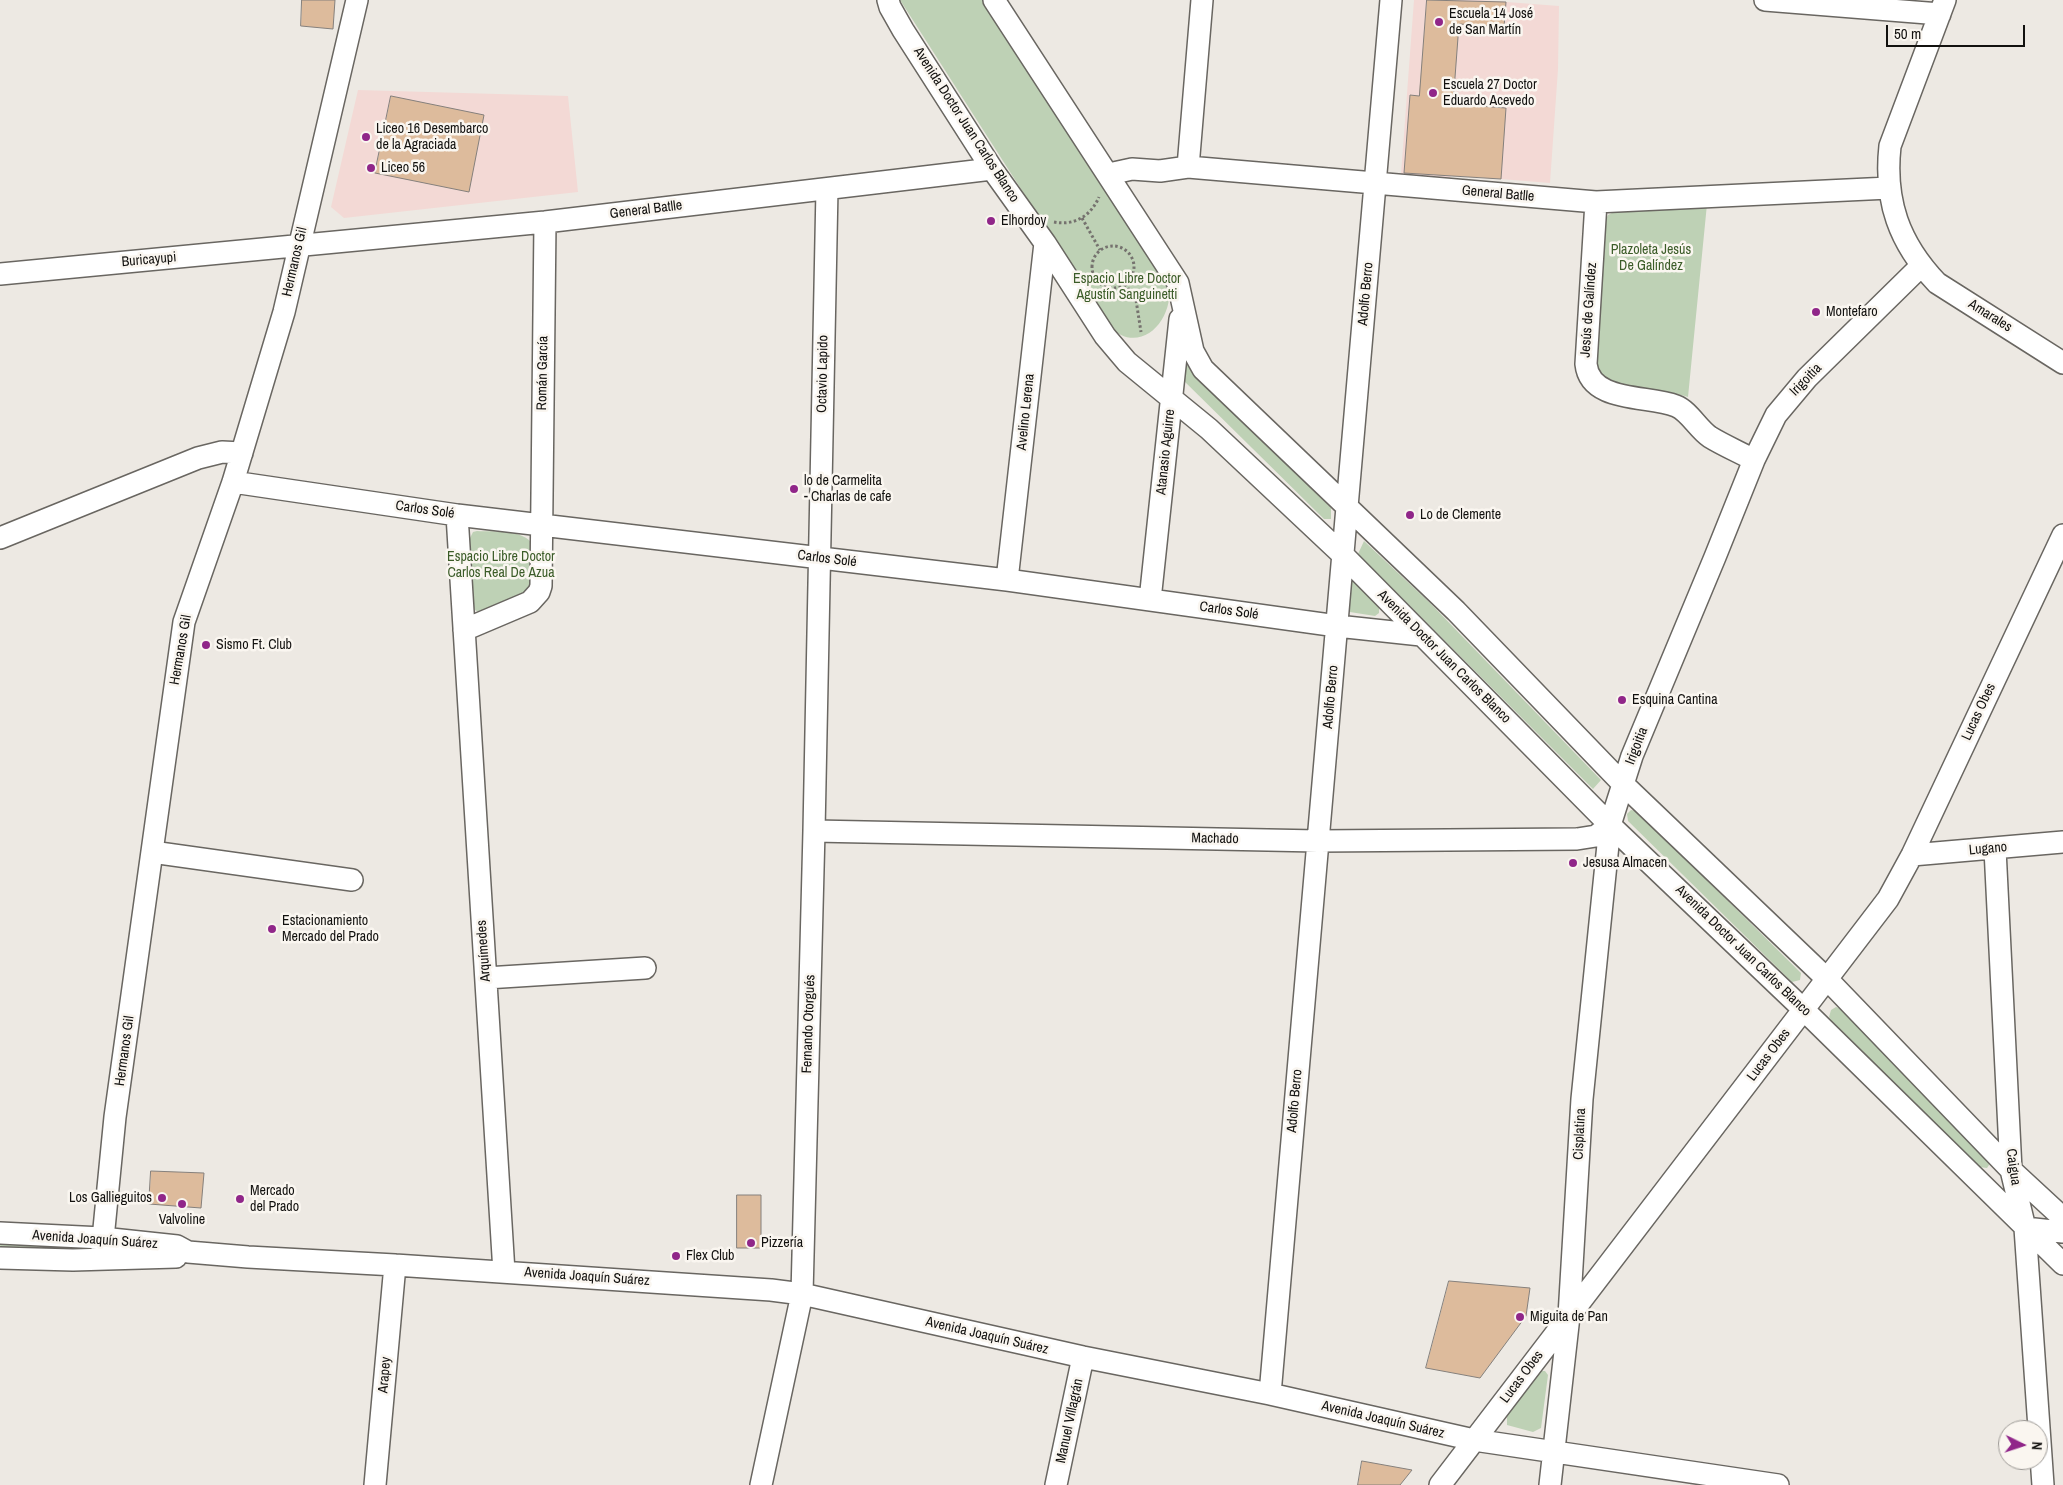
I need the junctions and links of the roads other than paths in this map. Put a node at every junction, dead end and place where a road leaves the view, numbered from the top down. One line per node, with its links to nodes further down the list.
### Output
1 (357, 0): 17 (street, Hermanos Gil)
2 (888, 0): 8 (street, Avenida Doctor Juan Carlos Blanco)
3 (994, 0): 10 (street)
4 (1202, 0): 9 (street)
5 (1391, 0): 11 (street, Adolfo Berro)
6 (1765, 0): 7 (street)
7 (1942, 7): 12 (street)
8 (992, 168): 13 (street, General Batlle); 16 (street, Avenida Doctor Juan Carlos Blanco)
9 (1188, 168): 10 (street, General Batlle); 11 (street, General Batlle)
10 (1108, 174): 20 (street)
11 (1375, 184): 14 (street, General Batlle); 26 (street, Adolfo Berro)
12 (1889, 188): 14 (street, General Batlle); 18 (street)
13 (827, 189): 15 (street, General Batlle); 32 (street, Octavio Lapido)
14 (1596, 202): 24 (street, Jesús de Galíndez)
15 (545, 222): 17 (street, General Batlle); 28 (street, Román García)
16 (1045, 244): 22 (street, Avenida Doctor Juan Carlos Blanco); 33 (street, Avelino Lerena)
17 (299, 247): 19 (street, Buricayupi); 23 (street, Hermanos Gil)
18 (1921, 266): 21 (street, Amarales); 24 (street, Irigoitia)
19 (0, 274)
20 (1182, 304): 22 (street, Atanasio Aguirre); 26 (street)
21 (2063, 362)
22 (1172, 397): 31 (street, Avenida Doctor Juan Carlos Blanco); 34 (street, Atanasio Aguirre)
23 (242, 453): 25 (street, Hermanos Gil); 30 (street)
24 (1754, 460): 38 (street, Irigoitia)
25 (233, 482): 27 (street, Carlos Solé); 44 (street, Hermanos Gil)
26 (1347, 506): 31 (street, Adolfo Berro); 38 (street)
27 (457, 515): 28 (street, Carlos Solé); 36 (street, Arquímedes)
28 (541, 524): 32 (street, Carlos Solé); 36 (street)
29 (2063, 534): 45 (street, Lucas Obes)
30 (0, 538)
31 (1343, 555): 35 (street, Adolfo Berro); 37 (street, Avenida Doctor Juan Carlos Blanco)
32 (820, 559): 33 (street, Carlos Solé); 40 (street, Fernando Otorgués)
33 (1007, 580): 34 (street, Carlos Solé)
34 (1150, 600): 35 (street, Carlos Solé)
35 (1337, 626): 37 (street, Carlos Solé); 41 (street, Adolfo Berro)
36 (464, 630): 48 (street, Arquímedes)
37 (1421, 635): 39 (street, Avenida Doctor Juan Carlos Blanco)
38 (1623, 784): 39 (street, Cisplatina); 49 (street)
39 (1610, 825): 41 (street, Machado); 50 (street, Avenida Doctor Juan Carlos Blanco); 62 (street, Cisplatina)
40 (814, 831): 41 (street, Machado); 61 (street, Fernando Otorgués)
41 (1318, 841): 64 (street, Adolfo Berro)
42 (2063, 842): 43 (street, Lugano)
43 (1995, 849): 45 (street, Lugano); 51 (street, Caigua)
44 (152, 852): 46 (street); 56 (street, Hermanos Gil)
45 (1912, 854): 49 (street, Lucas Obes)
46 (352, 880)
47 (645, 968): 48 (street)
48 (486, 978): 60 (street, Arquímedes)
49 (1827, 979): 50 (street, Lucas Obes); 51 (street)
50 (1804, 1010): 53 (street, Avenida Doctor Juan Carlos Blanco); 62 (street, Lucas Obes)
51 (2011, 1170): 52 (street); 53 (street, Caigua)
52 (2063, 1218)
53 (2025, 1228): 54 (street); 58 (street, Avenida Doctor Juan Carlos Blanco); 73 (street, Caigua)
54 (2063, 1232)
55 (0, 1234): 56 (street, Avenida Joaquín Suárez)
56 (102, 1248): 57 (street, Avenida Joaquín Suárez); 59 (street, Avenida Joaquín Suárez)
57 (0, 1258)
58 (2063, 1264)
59 (395, 1265): 60 (street, Avenida Joaquín Suárez); 67 (street, Arapey)
60 (504, 1272): 61 (street, Avenida Joaquín Suárez)
61 (802, 1294): 63 (street, Avenida Joaquín Suárez); 68 (street, Fernando Otorgués)
62 (1569, 1316): 65 (street, Lucas Obes); 66 (street, Cisplatina)
63 (1083, 1358): 64 (street, Avenida Joaquín Suárez); 69 (street, Manuel Villagrán)
64 (1270, 1394): 65 (street, Avenida Joaquín Suárez)
65 (1474, 1440): 66 (street, Avenida Joaquín Suárez); 70 (street, Lucas Obes)
66 (1553, 1453): 71 (street, Cisplatina); 72 (street, Avenida Joaquín Suárez)
67 (375, 1485)
68 (761, 1485)
69 (1056, 1485)
70 (1440, 1485)
71 (1550, 1485)
72 (1778, 1485)
73 (2043, 1485)

